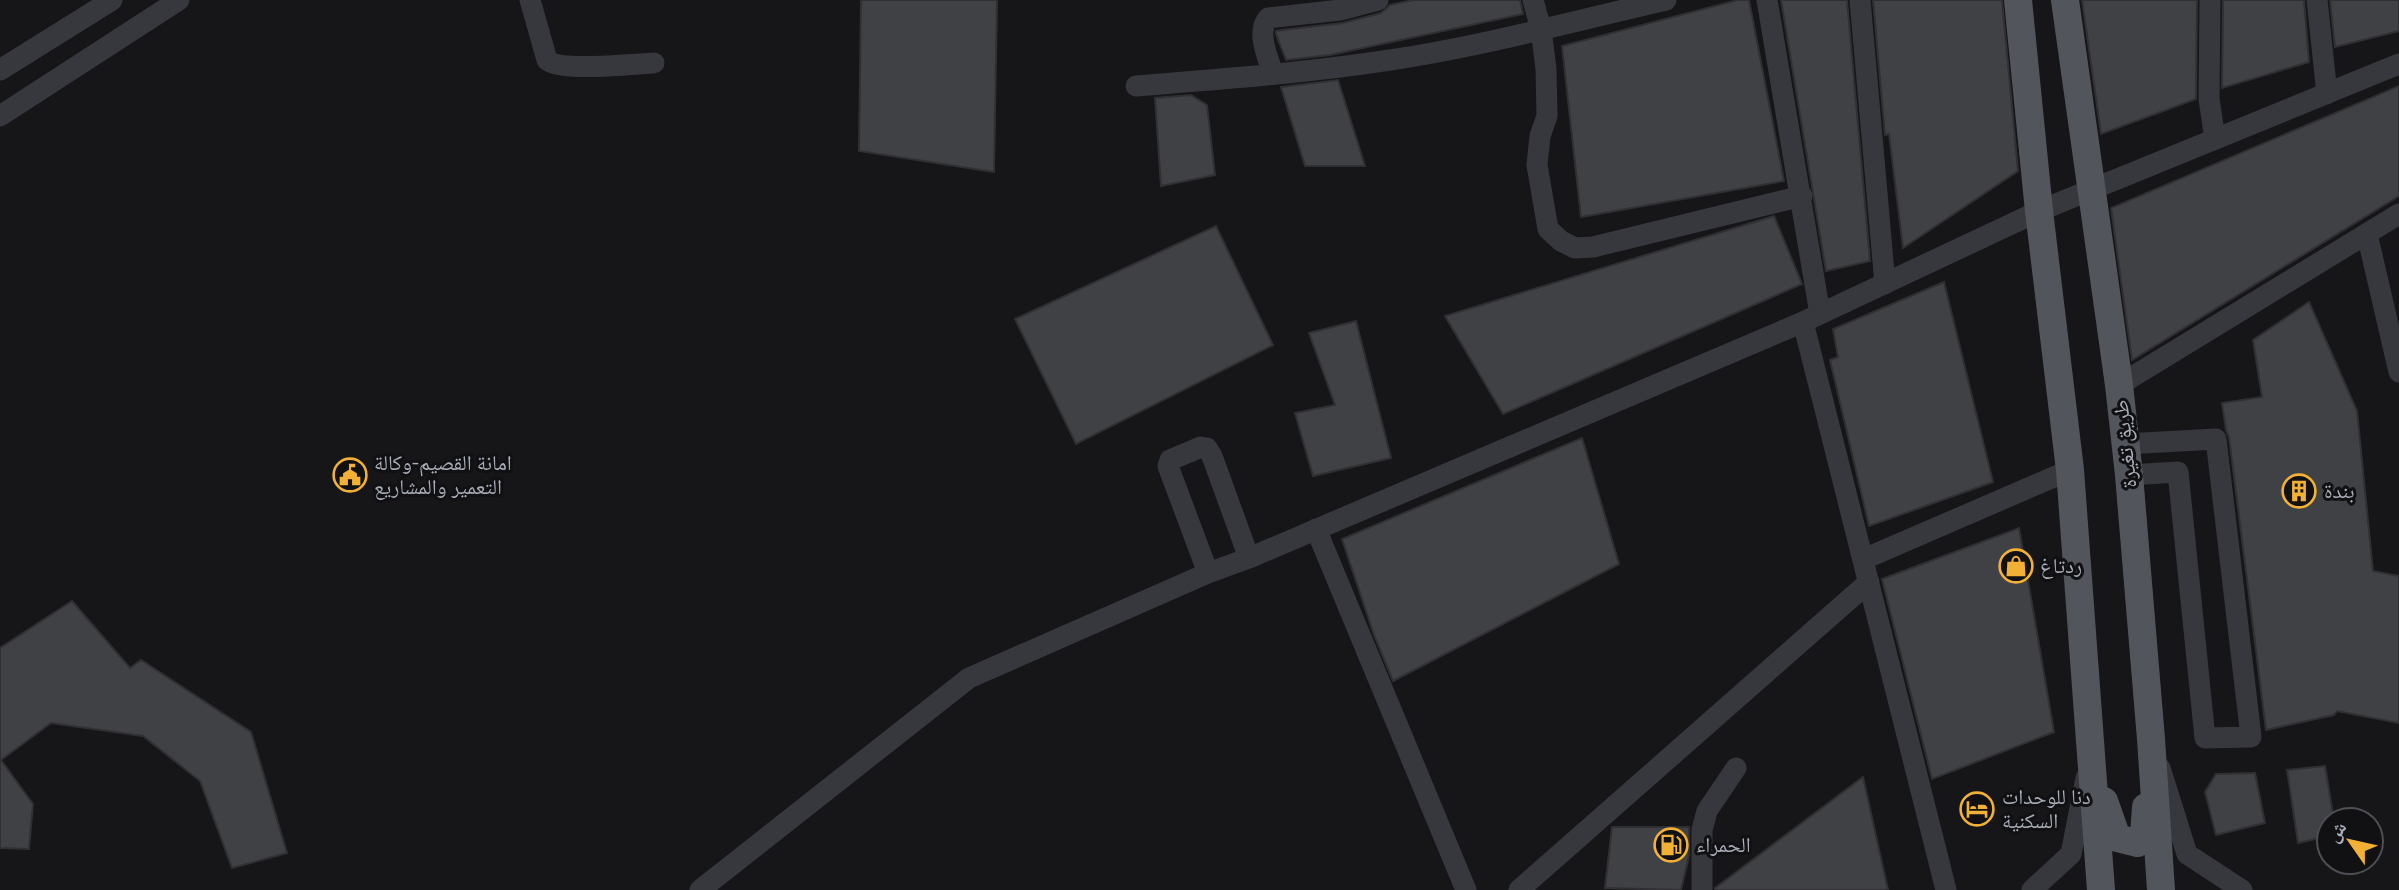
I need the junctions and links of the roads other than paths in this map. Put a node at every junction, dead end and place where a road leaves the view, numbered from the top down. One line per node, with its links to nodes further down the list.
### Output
1 (112, 0): 16 (street)
2 (179, 0): 20 (street)
3 (530, 0): 14 (street)
4 (1378, 0): 17 (street)
5 (1533, 0): 13 (street)
6 (1666, 0): 13 (street)
7 (1767, 0): 23 (street)
8 (1860, 0): 27 (street)
9 (2018, 0): 24 (main road)
10 (2065, 0): 22 (main road, طريق تغيرة)
11 (2210, 0): 21 (street)
12 (2317, 0): 19 (street)
13 (1541, 29): 17 (street); 23 (street)
14 (654, 63)
15 (2399, 64): 19 (street)
16 (0, 70)
17 (1273, 74): 18 (street)
18 (1136, 86)
19 (2327, 94): 21 (street)
20 (0, 116)
21 (2215, 139): 22 (street)
22 (2090, 191): 24 (street); 30 (main road, طريق تغيرة)
23 (1802, 196): 28 (street)
24 (2039, 211): 27 (street); 33 (main road)
25 (2399, 214): 26 (street)
26 (2367, 234): 29 (street); 30 (street)
27 (1885, 284): 28 (street)
28 (1812, 318): 36 (street); 38 (street)
29 (2399, 372)
30 (2119, 385): 32 (main road, طريق تغيرة)
31 (2177, 441): 32 (street); 34 (street); 34 (street)
32 (2125, 444): 35 (main road, طريق تغيرة)
33 (2070, 470): 38 (street); 42 (main road)
34 (2178, 472): 35 (street)
35 (2129, 475): 41 (main road, طريق تغيرة)
36 (1316, 529): 37 (street); 45 (street)
37 (1249, 558): 39 (street); 39 (street)
38 (1864, 559): 40 (street)
39 (1208, 573): 44 (street)
40 (1868, 582): 46 (street); 48 (street)
41 (2151, 739): 42 (main road); 51 (main road, طريق تغيرة); 52 (street)
42 (2090, 759): 49 (street); 50 (main road)
43 (1736, 768): 47 (street)
44 (700, 890)
45 (1466, 890)
46 (1519, 890)
47 (1702, 890)
48 (1946, 890)
49 (2032, 890)
50 (2101, 890)
51 (2161, 890)
52 (2242, 890)

